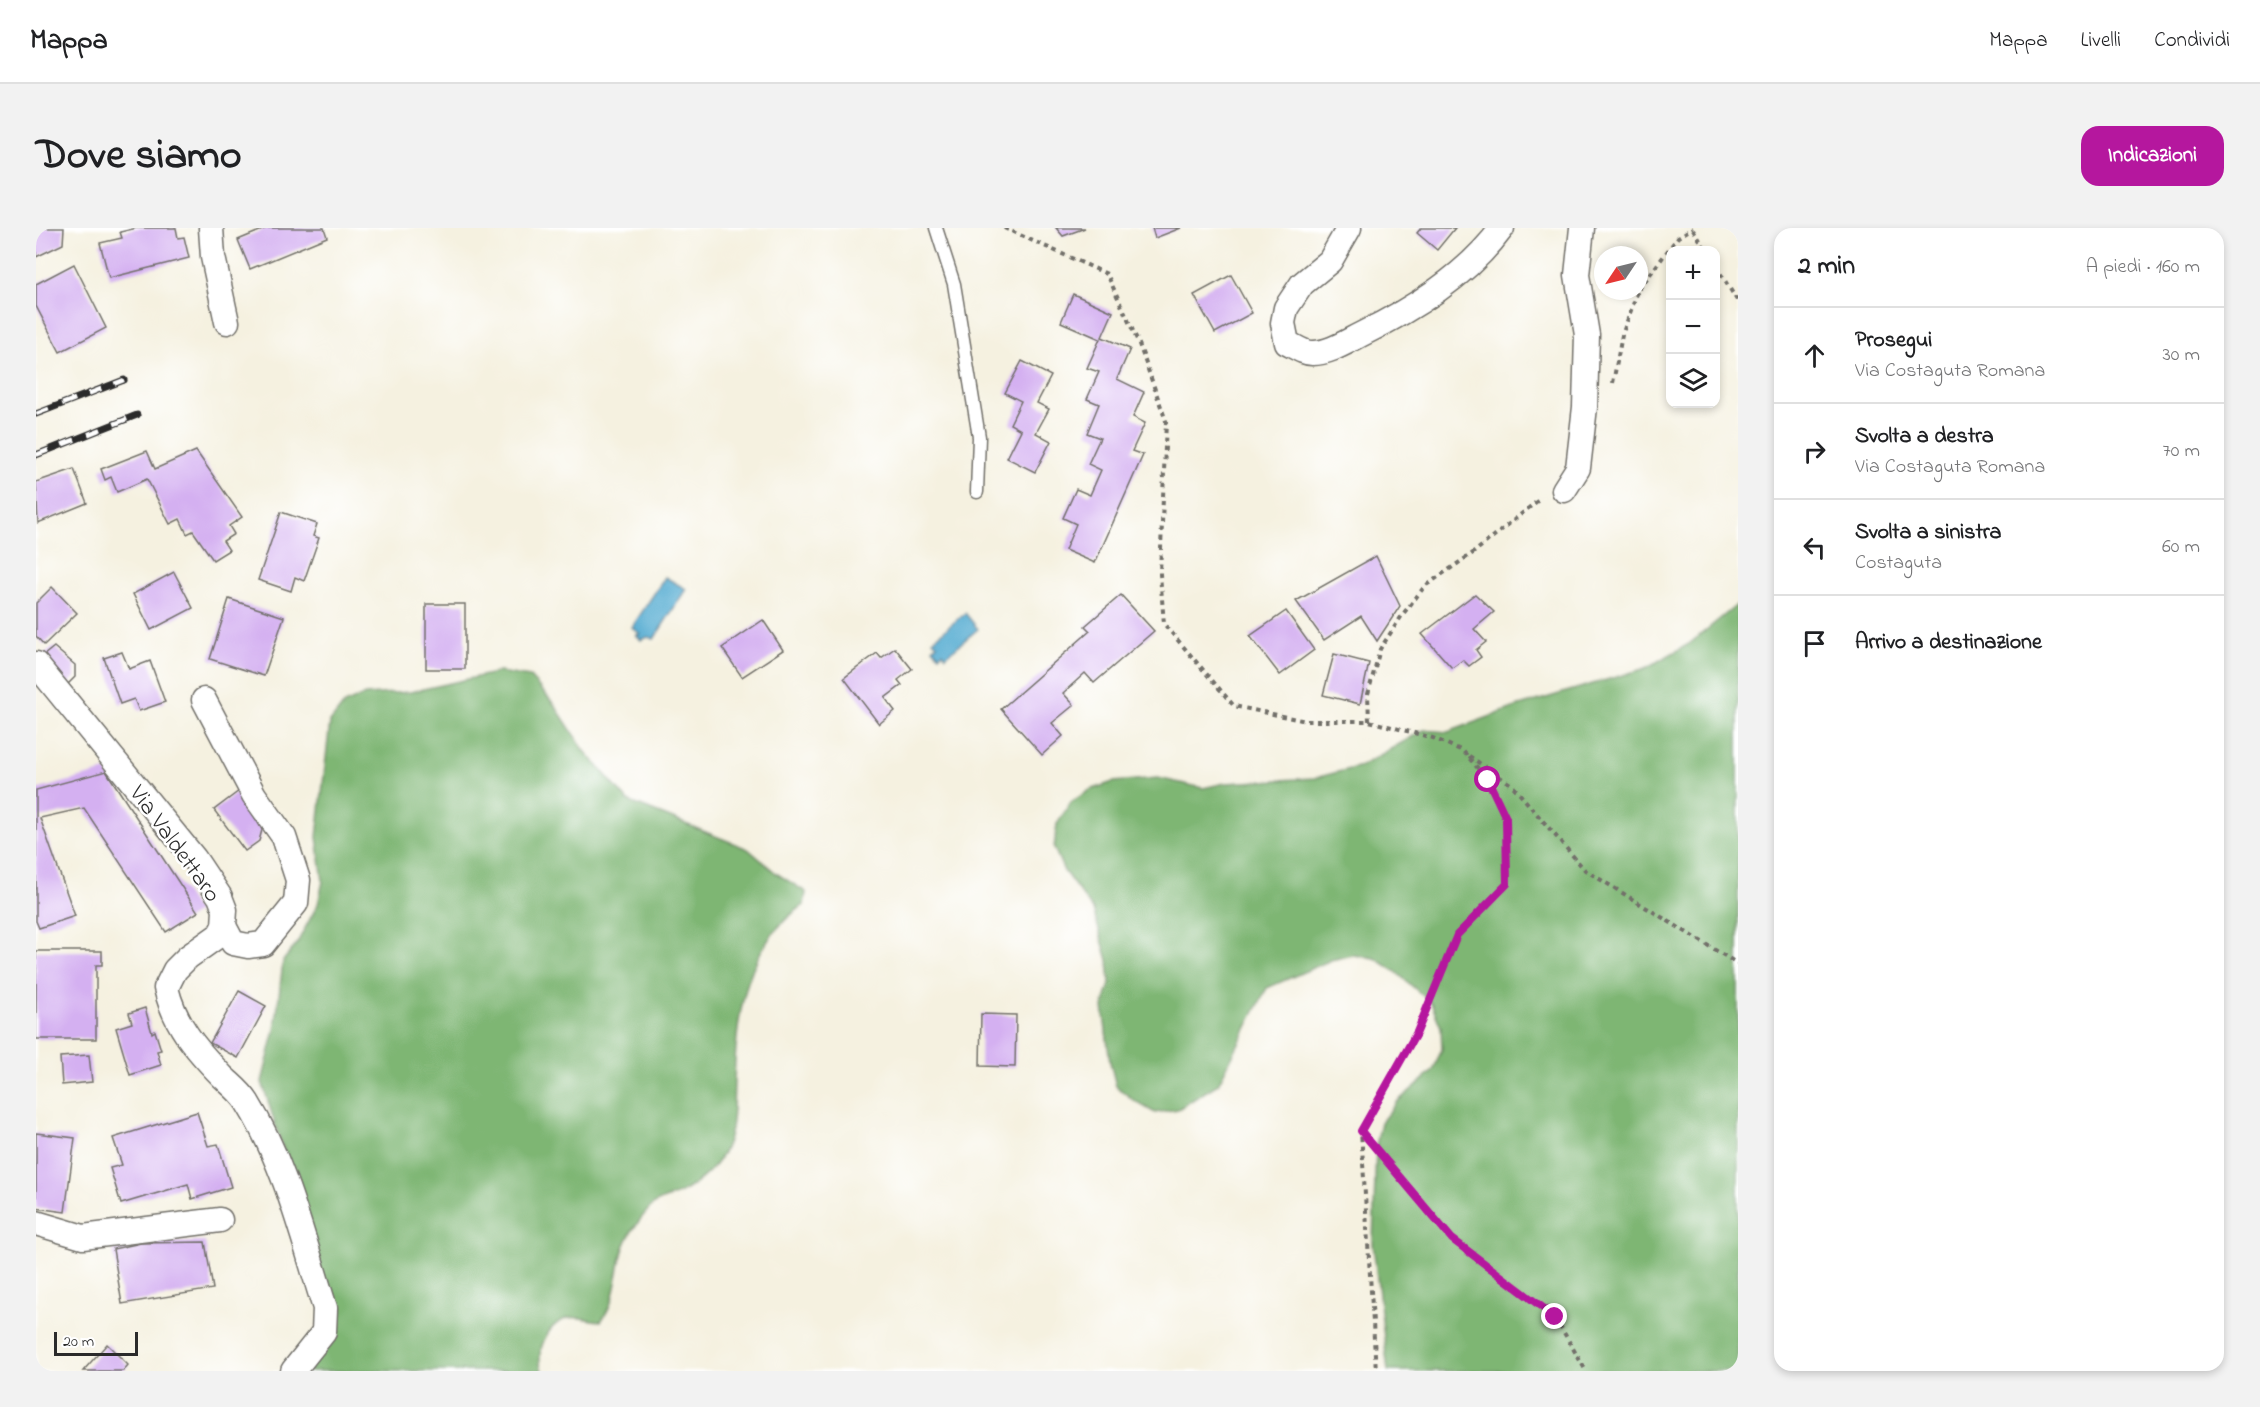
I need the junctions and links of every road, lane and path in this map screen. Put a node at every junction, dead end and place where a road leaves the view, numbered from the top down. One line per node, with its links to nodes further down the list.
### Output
1 (211, 228): 12 (street)
2 (936, 228): 13 (lane)
3 (1004, 228): 17 (path)
4 (1349, 228): 5 (street)
5 (1502, 228)
6 (1582, 228): 14 (street)
7 (1693, 228): 8 (path); 10 (path)
8 (1704, 246)
9 (1720, 273): 11 (path)
10 (1648, 277)
11 (1738, 302)
12 (227, 322)
13 (977, 492)
14 (1554, 493): 17 (path)
15 (36, 664): 19 (street, Via Valdettaro)
16 (204, 700): 19 (street)
17 (1369, 721): 18 (path)
18 (1463, 751): 20 (path); 21 (path)
19 (224, 926): 24 (street, Via Valdettaro)
20 (1738, 964)
21 (1361, 1131): 25 (path); 26 (path)
22 (220, 1220): 23 (street)
23 (36, 1223)
24 (293, 1371)
25 (1376, 1371)
26 (1586, 1371)

